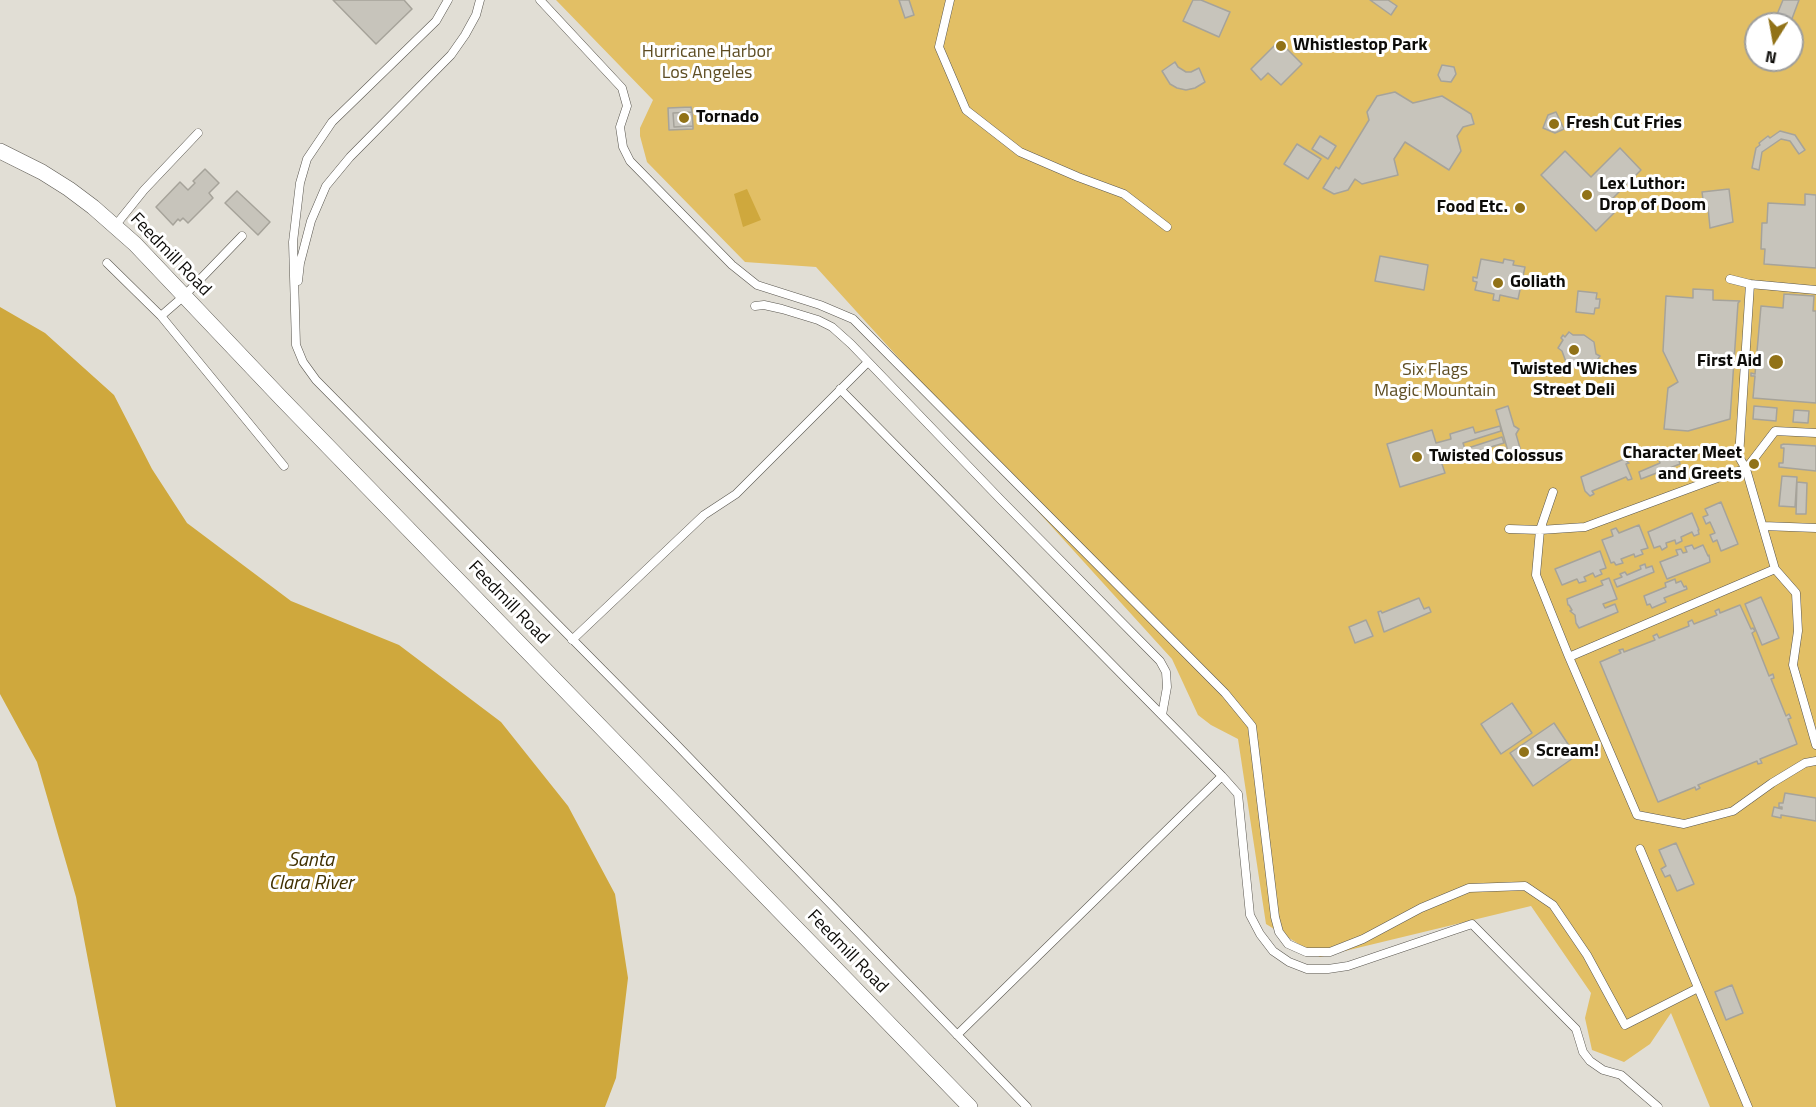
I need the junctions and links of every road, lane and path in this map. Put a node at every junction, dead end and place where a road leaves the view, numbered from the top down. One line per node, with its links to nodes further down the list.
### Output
1 (448, 0): 16 (lane)
2 (480, 0): 16 (lane)
3 (540, 0): 36 (lane)
4 (950, 0): 8 (lane)
5 (198, 133): 7 (lane)
6 (0, 151): 7 (street, Feedmill Road)
7 (115, 226): 14 (street, Feedmill Road)
8 (1167, 227)
9 (242, 236): 14 (lane)
10 (107, 263): 17 (lane)
11 (1730, 279): 12 (lane)
12 (1750, 284): 13 (lane); 22 (lane)
13 (1816, 290)
14 (184, 296): 17 (lane); 38 (street, Feedmill Road)
15 (755, 306): 18 (lane)
16 (295, 309): 29 (lane)
17 (161, 316): 21 (lane)
18 (867, 363): 19 (lane); 31 (lane)
19 (840, 389): 29 (lane); 31 (lane)
20 (1816, 433): 22 (lane)
21 (284, 466)
22 (1746, 469): 24 (lane); 27 (lane)
23 (1553, 492): 27 (lane)
24 (1762, 526): 25 (lane); 28 (lane)
25 (1816, 528)
26 (1509, 529): 27 (lane)
27 (1540, 530): 30 (lane)
28 (1775, 569): 30 (lane); 32 (lane)
29 (572, 640): 37 (lane)
30 (1569, 657): 33 (lane)
31 (1162, 715): 34 (lane)
32 (1816, 745)
33 (1816, 761)
34 (1222, 776): 37 (lane); 40 (lane)
35 (1640, 849): 36 (lane)
36 (1698, 988): 41 (lane)
37 (957, 1035): 39 (lane)
38 (970, 1107)
39 (1027, 1107)
40 (1658, 1107)
41 (1748, 1107)

